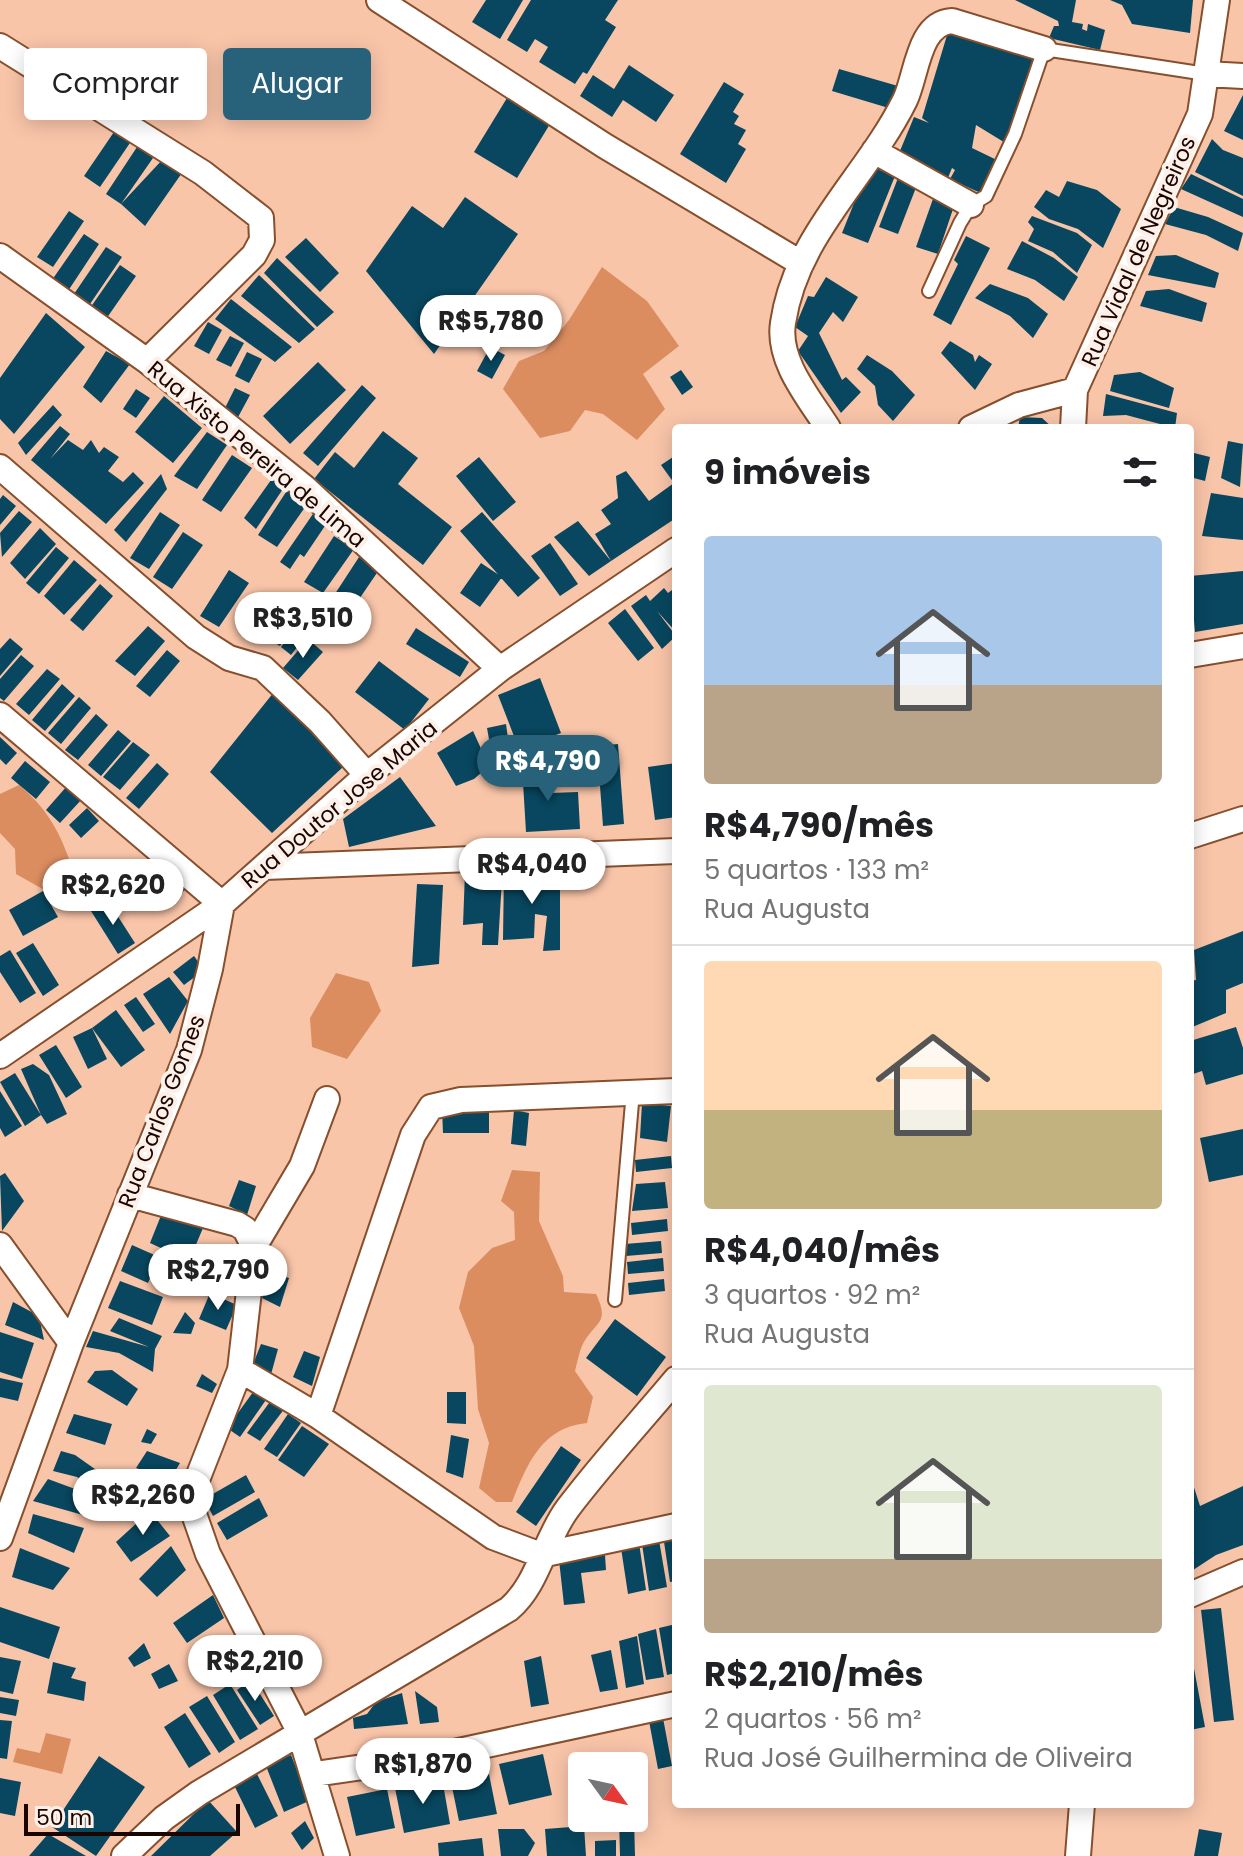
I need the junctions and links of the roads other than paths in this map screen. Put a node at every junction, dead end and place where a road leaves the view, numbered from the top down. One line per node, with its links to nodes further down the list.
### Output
1 (379, 0): 10 (street)
2 (1217, 0): 5 (street, Rua Vidal de Negreiros)
3 (0, 46): 12 (street)
4 (1044, 49): 5 (lane); 7 (street); 8 (lane)
5 (1206, 74): 6 (street); 13 (street, Rua Vidal de Negreiros)
6 (1243, 76)
7 (874, 151): 8 (street); 10 (street)
8 (971, 205): 11 (lane)
9 (0, 256): 12 (street, Rua Xisto Pereira de Lima)
10 (799, 262): 14 (street)
11 (929, 291)
12 (147, 361): 21 (street, Rua Xisto Pereira de Lima)
13 (1075, 390): 15 (street); 16 (street, Rua Vidal de Negreiros)
14 (826, 424)
15 (979, 424)
16 (1073, 424)
17 (0, 467): 23 (street)
18 (672, 553): 21 (street, Rua Doutor Jose Maria)
19 (1243, 646): 20 (street)
20 (1194, 654)
21 (500, 669): 23 (street, Rua Doutor Jose Maria)
22 (0, 715): 28 (street)
23 (367, 775): 27 (street, Rua Doutor Jose Maria)
24 (1243, 819): 25 (street)
25 (1194, 835)
26 (672, 851): 27 (street)
27 (265, 867): 28 (street, Rua Doutor Jose Maria)
28 (222, 904): 29 (street, Rua Doutor Jose Maria); 33 (street, Rua Carlos Gomes)
29 (0, 1056)
30 (633, 1091): 31 (street); 36 (lane); 40 (street)
31 (672, 1091)
32 (327, 1099): 35 (street)
33 (130, 1195): 35 (street); 37 (street, Rua Carlos Gomes)
34 (0, 1245): 37 (street)
35 (254, 1247): 38 (street)
36 (615, 1300)
37 (71, 1343): 42 (street, Rua Carlos Gomes)
38 (240, 1370): 40 (street); 47 (street)
39 (672, 1384): 43 (street)
40 (318, 1416): 43 (street)
41 (672, 1527): 43 (street)
42 (0, 1538)
43 (537, 1566): 47 (street)
44 (1243, 1572): 45 (street)
45 (1194, 1593)
46 (672, 1705): 48 (street)
47 (299, 1731): 48 (street); 50 (street)
48 (315, 1774): 51 (street)
49 (1082, 1808): 52 (street)
50 (124, 1856)
51 (337, 1856)
52 (1078, 1856)

